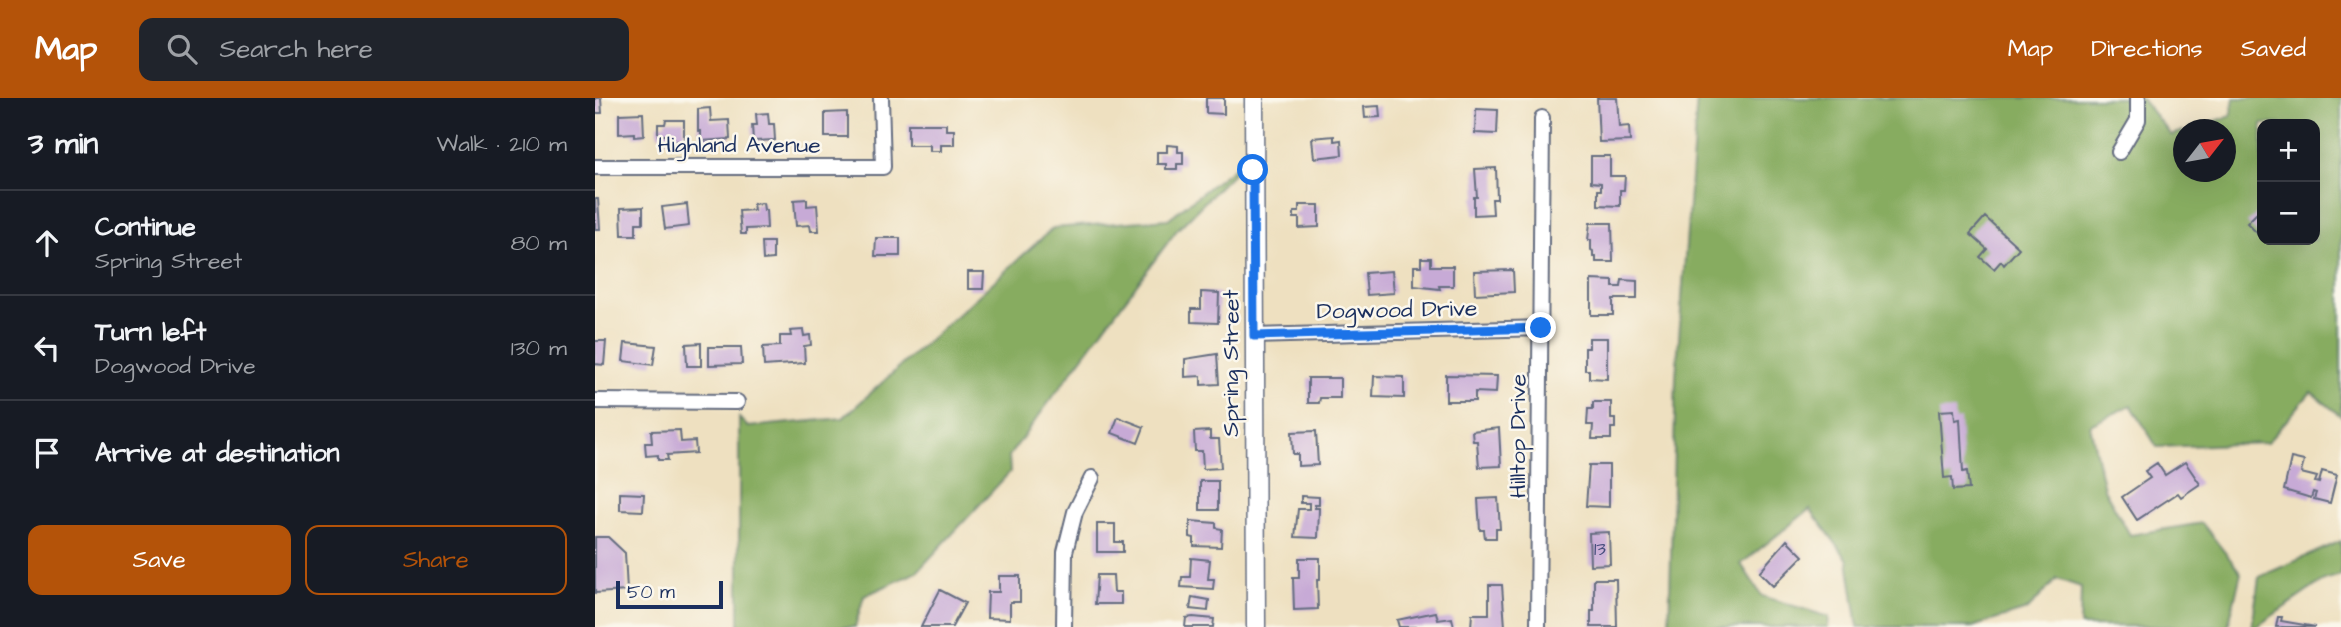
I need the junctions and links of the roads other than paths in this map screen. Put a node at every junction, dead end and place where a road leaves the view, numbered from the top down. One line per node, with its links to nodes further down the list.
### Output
1 (881, 98): 6 (street, Highland Avenue)
2 (1254, 98): 8 (street, Spring Street)
3 (2138, 98): 5 (street)
4 (1542, 118): 7 (street, Hilltop Drive)
5 (2119, 152)
6 (595, 167)
7 (1541, 328): 8 (street, Dogwood Drive); 14 (street, Hilltop Drive)
8 (1254, 336): 13 (street, Spring Street)
9 (595, 401): 10 (street)
10 (737, 402)
11 (1092, 478): 12 (street)
12 (1064, 627)
13 (1256, 627)
14 (1538, 627)

